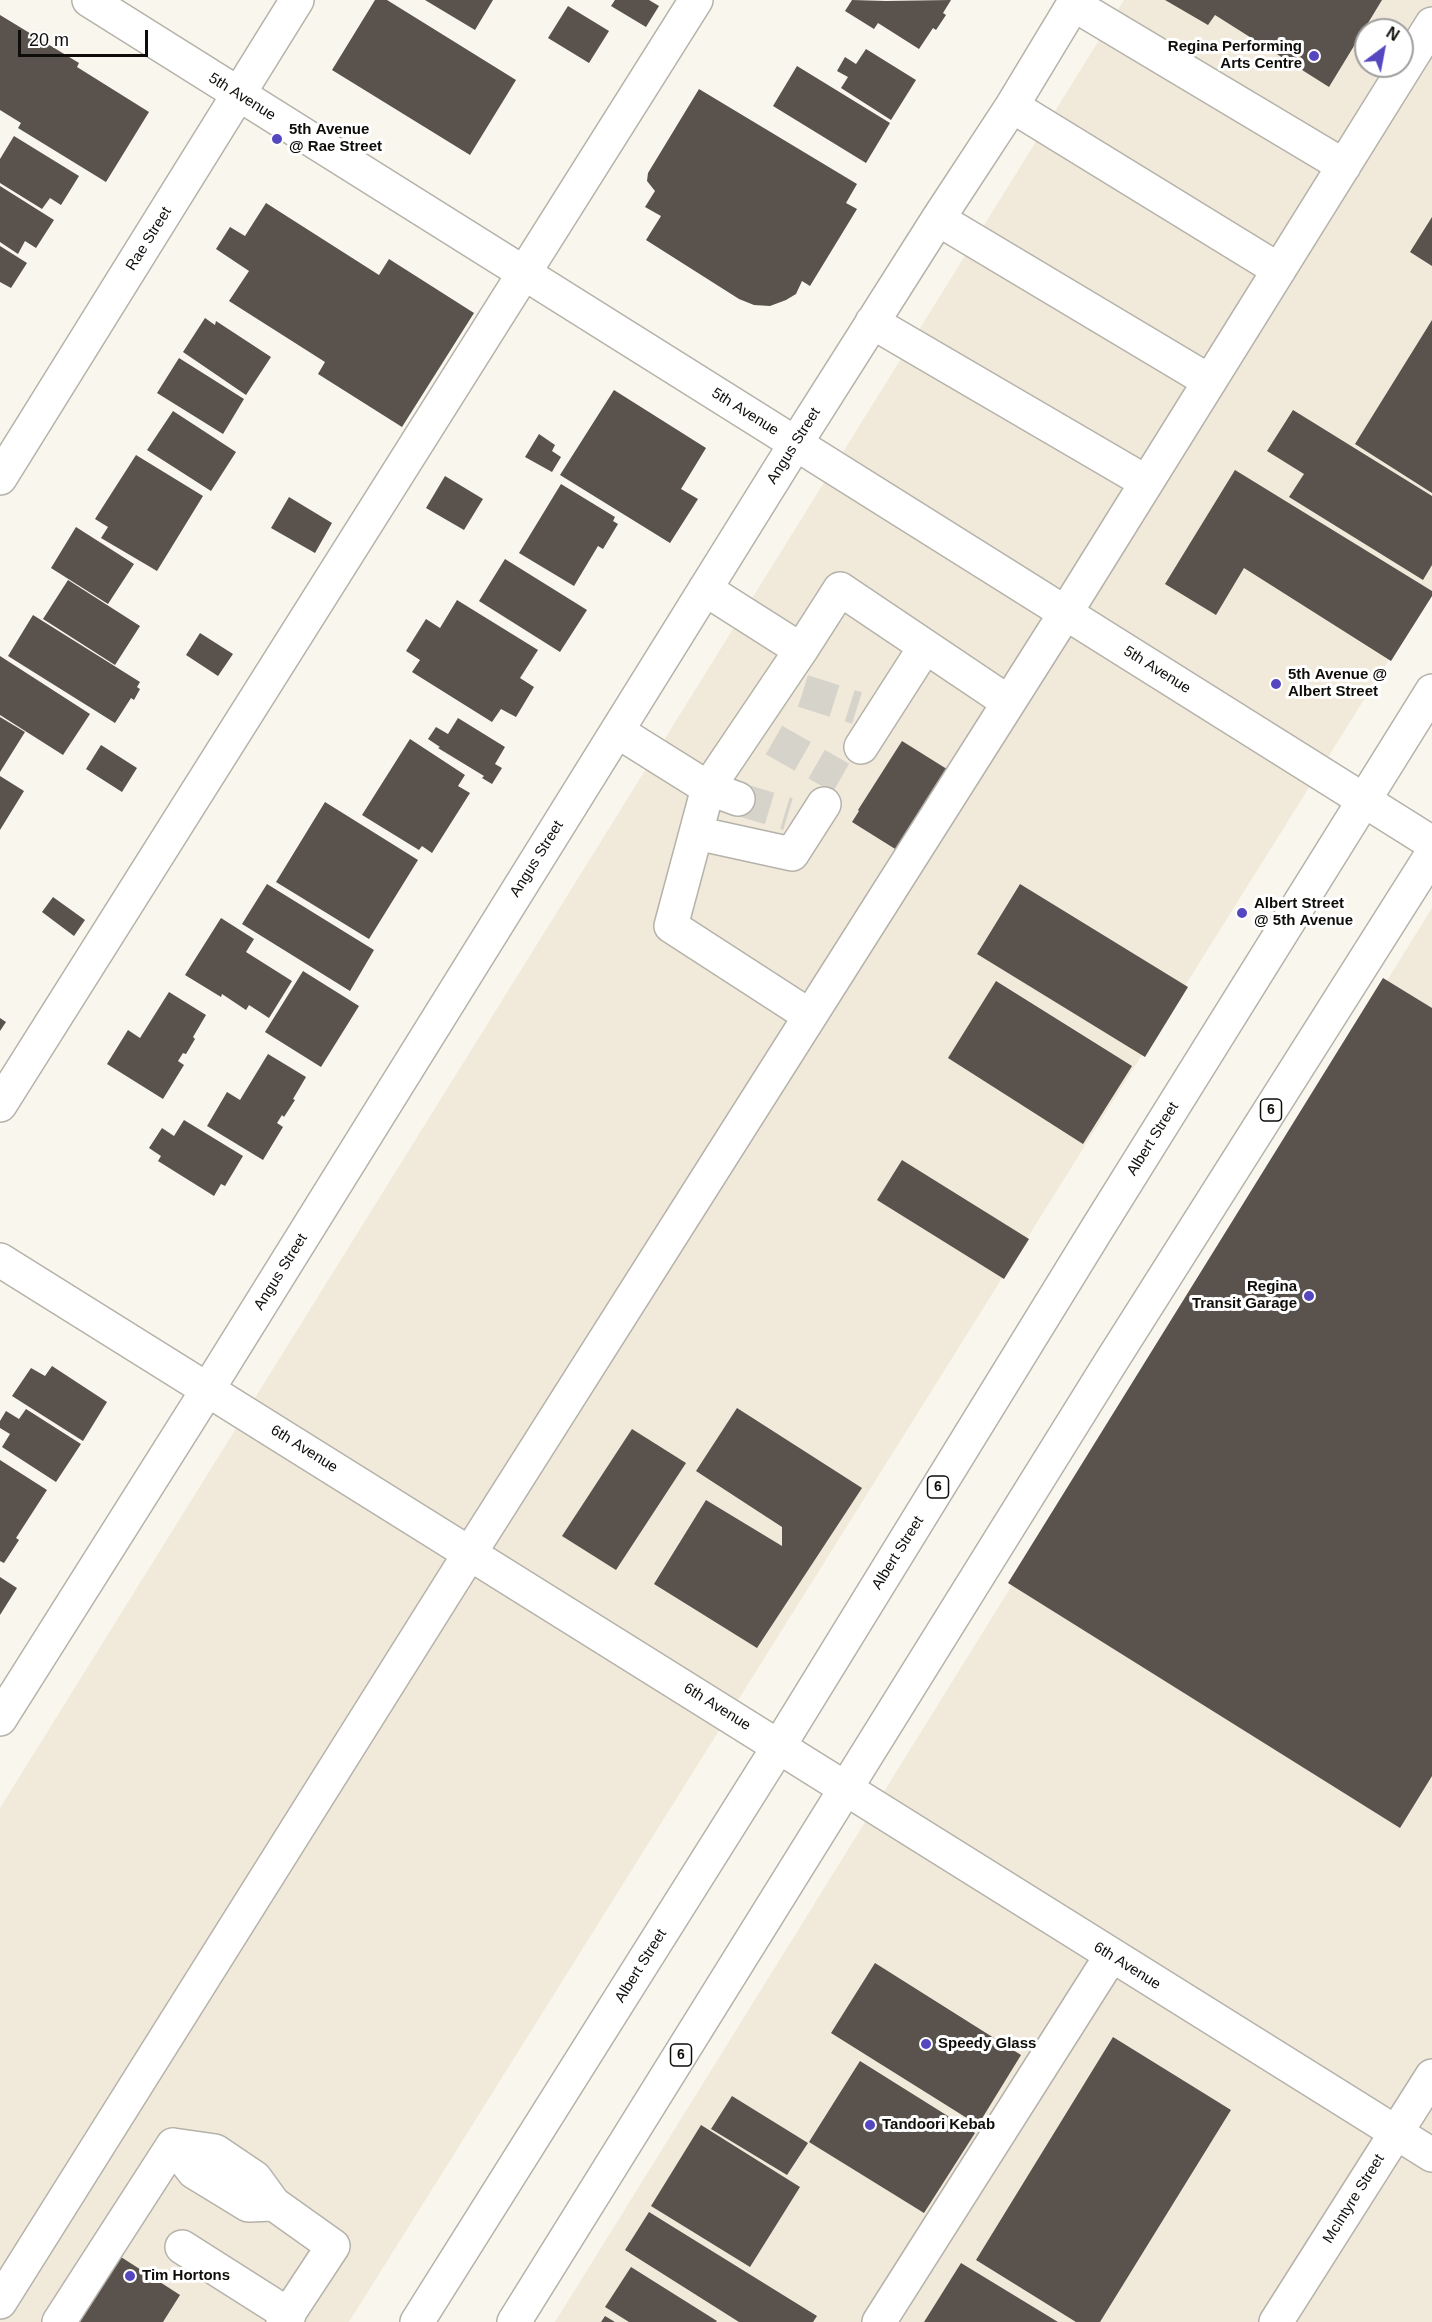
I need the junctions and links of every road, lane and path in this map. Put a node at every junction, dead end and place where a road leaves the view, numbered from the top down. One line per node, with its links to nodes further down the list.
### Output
1 (89, 0): 6 (street, 5th Avenue)
2 (297, 0): 6 (street, Rae Street)
3 (696, 0): 11 (street)
4 (1075, 2): 7 (street, Angus Street); 8 (street)
5 (1432, 24): 8 (street)
6 (238, 95): 11 (street, 5th Avenue); 15 (street, Rae Street)
7 (1012, 106): 9 (street, Angus Street); 10 (street)
8 (1344, 165): 10 (street)
9 (938, 219): 12 (street, Angus Street); 13 (street)
10 (1279, 270): 13 (street)
11 (525, 275): 14 (street, 5th Avenue); 32 (street)
12 (872, 322): 14 (street, Angus Street); 16 (street)
13 (1209, 381): 16 (street)
14 (796, 443): 17 (street, Angus Street); 18 (street, 5th Avenue)
15 (0, 478)
16 (1146, 482): 18 (street)
17 (705, 589): 20 (street); 23 (street, Angus Street)
18 (1066, 612): 22 (street); 26 (street, 5th Avenue)
19 (925, 647): 20 (street); 22 (street); 24 (street)
20 (801, 650): 25 (street)
21 (1432, 691): 26 (street, Albert Street / 6)
22 (1008, 702): 31 (street)
23 (617, 731): 25 (street); 34 (street, Angus Street)
24 (861, 747)
25 (723, 794): 28 (street)
26 (1364, 801): 29 (street, 5th Avenue); 37 (street, Albert Street / 6)
27 (808, 814): 28 (street)
28 (696, 834): 31 (street)
29 (1432, 843)
30 (1432, 854): 38 (street, 6)
31 (810, 1016): 35 (street)
32 (0, 1106)
33 (0, 1260): 34 (street, 6th Avenue)
34 (208, 1389): 35 (street, 6th Avenue); 36 (street, Angus Street)
35 (470, 1553): 37 (street, 6th Avenue); 44 (street)
36 (0, 1719)
37 (779, 1746): 38 (street, 6th Avenue); 47 (street, Albert Street / 6)
38 (847, 1788): 39 (street, 6th Avenue); 48 (street, 6)
39 (1111, 1956): 41 (street, 6th Avenue); 49 (street)
40 (1432, 2076): 41 (street, McIntyre Street)
41 (1395, 2133): 42 (street, 6th Avenue); 50 (street, McIntyre Street)
42 (1432, 2156)
43 (182, 2247): 45 (street)
44 (0, 2302)
45 (286, 2318): 46 (street)
46 (59, 2322)
47 (417, 2322)
48 (514, 2322)
49 (879, 2322)
50 (1276, 2322)

